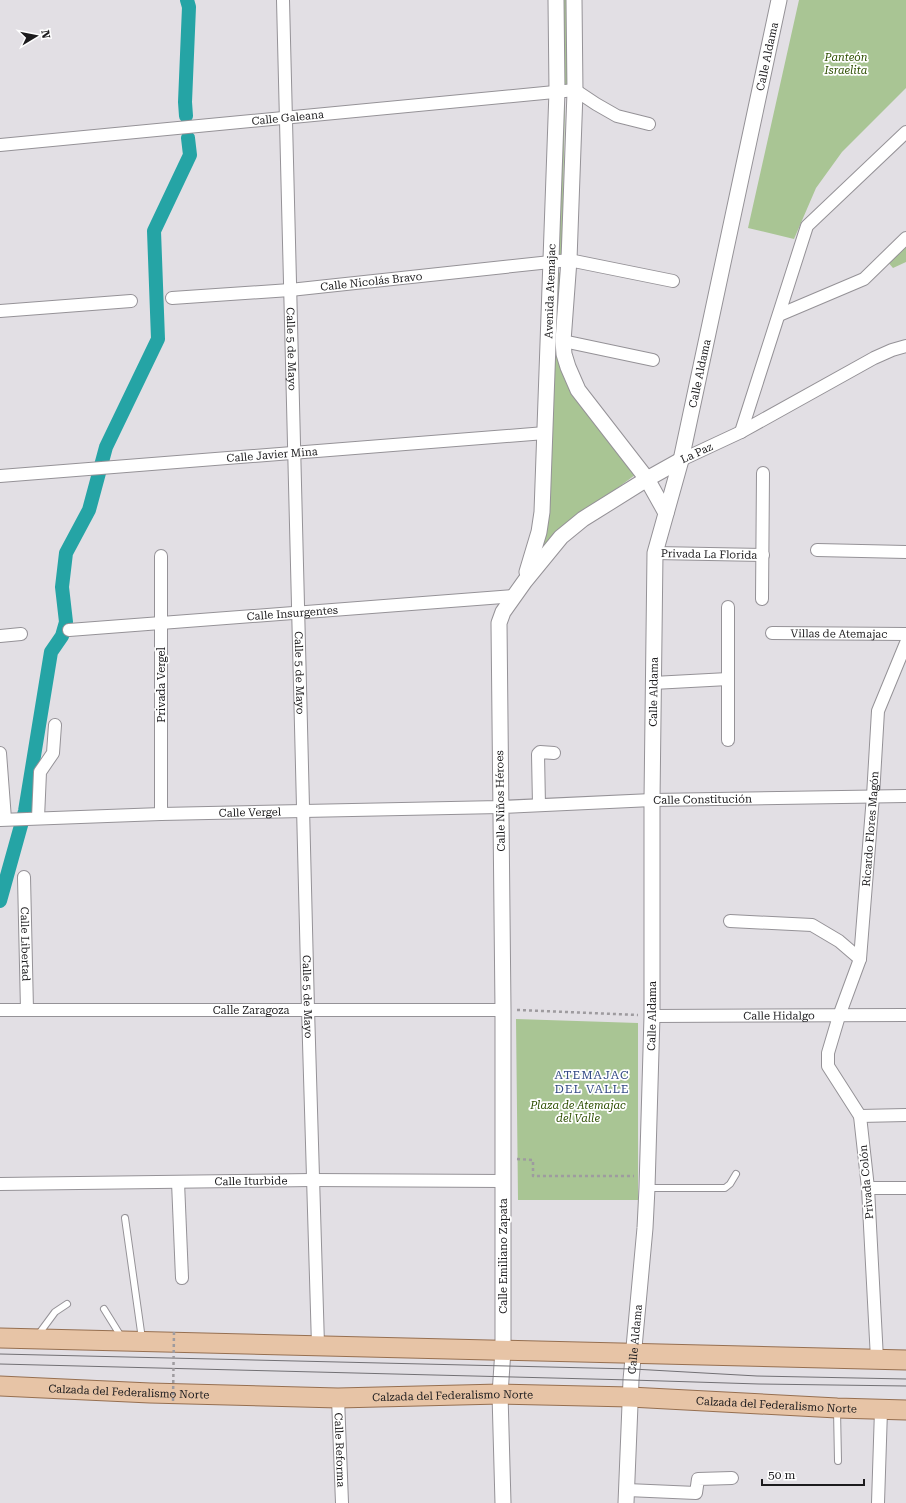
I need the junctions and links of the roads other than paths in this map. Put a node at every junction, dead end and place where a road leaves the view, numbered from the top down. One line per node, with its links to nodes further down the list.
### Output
1 (283, 0): 7 (street, Calle 5 de Mayo)
2 (556, 0): 6 (street, Avenida Atemajac)
3 (574, 0): 5 (street, Avenida Atemajac)
4 (779, 0): 26 (street, Calle Aldama)
5 (575, 90): 6 (street, Calle Galeana); 8 (street); 12 (street, Avenida Atemajac)
6 (557, 91): 7 (street, Calle Galeana); 13 (street, Avenida Atemajac)
7 (286, 118): 10 (street, Calle Galeana); 15 (street, Calle 5 de Mayo)
8 (650, 124)
9 (906, 132): 19 (street)
10 (0, 145)
11 (906, 238): 19 (street)
12 (569, 260): 13 (street, Calle Nicolás Bravo); 14 (street, Calle Nicolás Bravo); 20 (street, Avenida Atemajac)
13 (550, 262): 15 (street, Calle Nicolás Bravo); 24 (street, Avenida Atemajac)
14 (673, 281)
15 (290, 290): 16 (street, Calle Nicolás Bravo); 25 (street, Calle 5 de Mayo)
16 (172, 298)
17 (131, 301): 18 (street)
18 (0, 311)
19 (779, 315): 23 (street)
20 (563, 341): 22 (street); 29 (street, Avenida Atemajac)
21 (906, 346): 23 (street, La Paz)
22 (653, 360)
23 (741, 432): 26 (street, La Paz)
24 (545, 433): 25 (street, Calle Javier Mina); 36 (street, Avenida Atemajac)
25 (294, 452): 28 (street, Calle Javier Mina); 40 (street, Calle 5 de Mayo)
26 (681, 460): 29 (street, La Paz); 30 (street, Calle Aldama)
27 (763, 473): 34 (street)
28 (0, 476)
29 (647, 479): 30 (street, Avenida Atemajac); 36 (street, La Paz)
30 (666, 513): 33 (street, Calle Aldama)
31 (817, 550): 32 (street)
32 (906, 552)
33 (655, 554): 34 (street, Privada La Florida); 49 (street, Calle Aldama)
34 (763, 555): 38 (street)
35 (161, 556): 41 (street, Privada Vergel)
36 (525, 581): 37 (street, La Paz)
37 (515, 596): 40 (street, Calle Insurgentes); 58 (street, Calle Niños Héroes)
38 (762, 599)
39 (728, 607): 48 (street)
40 (298, 613): 41 (street, Calle Insurgentes); 59 (street, Calle 5 de Mayo)
41 (162, 623): 42 (street, Calle Insurgentes); 60 (street, Privada Vergel)
42 (69, 630)
43 (772, 633): 45 (street, Villas de Atemajac)
44 (21, 634): 46 (street)
45 (906, 634)
46 (0, 636)
47 (906, 643): 54 (street, Ricardo Flores Magón)
48 (728, 680): 49 (street); 51 (street)
49 (653, 683): 56 (street, Calle Aldama)
50 (55, 724): 61 (street)
51 (728, 740)
52 (0, 753): 62 (street)
53 (554, 753): 57 (street)
54 (873, 796): 55 (street, Calle Constitución); 56 (street, Calle Constitución); 65 (street, Ricardo Flores Magón)
55 (906, 796)
56 (652, 800): 57 (street, Calle Constitución); 70 (street, Calle Aldama)
57 (539, 805): 58 (street, Calle Constitución)
58 (500, 807): 59 (street, Calle Vergel); 69 (street, Calle Niños Héroes)
59 (303, 811): 60 (street, Calle Vergel); 66 (street, Calle 5 de Mayo)
60 (161, 814): 61 (street, Calle Vergel)
61 (35, 818): 62 (street, Calle Vergel)
62 (5, 820)
63 (24, 877): 68 (street, Calle Libertad)
64 (730, 921): 65 (street)
65 (860, 959): 71 (street, Ricardo Flores Magón)
66 (308, 1009): 68 (street, Calle Zaragoza); 69 (street, Calle Zaragoza); 76 (street, Calle 5 de Mayo)
67 (0, 1010): 68 (street, Calle Zaragoza)
68 (27, 1010)
69 (502, 1010): 77 (street, Calle Emiliano Zapata)
70 (652, 1016): 71 (street, Calle Hidalgo); 80 (street, Calle Aldama)
71 (839, 1016): 72 (street, Calle Hidalgo); 74 (street, Privada Colón)
72 (906, 1016)
73 (906, 1115): 74 (street)
74 (860, 1116): 81 (street, Privada Colón)
75 (736, 1174): 80 (lane)
76 (312, 1180): 77 (street, Calle Iturbide); 78 (street, Calle Iturbide); 90 (street, Calle 5 de Mayo)
77 (503, 1181): 91 (street, Calle Emiliano Zapata)
78 (178, 1182): 79 (street, Calle Iturbide); 84 (street)
79 (0, 1184)
80 (646, 1188): 92 (street, Calle Aldama)
81 (868, 1188): 82 (street); 93 (street, Privada Colón)
82 (906, 1188)
83 (125, 1218): 89 (lane)
84 (182, 1278)
85 (67, 1304): 88 (lane)
86 (104, 1309): 89 (lane)
87 (0, 1338): 88 (main road)
88 (36, 1338): 89 (main road)
89 (133, 1341): 90 (main road)
90 (318, 1345): 91 (main road)
91 (503, 1350): 92 (main road); 96 (street, Calle Emiliano Zapata)
92 (634, 1353): 93 (main road); 97 (street, Calle Aldama)
93 (877, 1359): 94 (main road)
94 (906, 1360)
95 (0, 1386): 98 (main road, Calzada del Federalismo Norte)
96 (500, 1394): 97 (main road, Calzada del Federalismo Norte); 98 (main road, Calzada del Federalismo Norte); 106 (street, Calle Emiliano Zapata)
97 (630, 1397): 99 (main road, Calzada del Federalismo Norte); 104 (street, Calle Aldama)
98 (338, 1398): 105 (street, Calle Reforma)
99 (837, 1408): 100 (main road, Calzada del Federalismo Norte); 102 (lane)
100 (880, 1410): 101 (main road, Calzada del Federalismo Norte); 107 (street)
101 (906, 1410)
102 (838, 1461)
103 (732, 1478): 104 (street)
104 (626, 1496)
105 (342, 1503)
106 (503, 1503)
107 (878, 1503)

